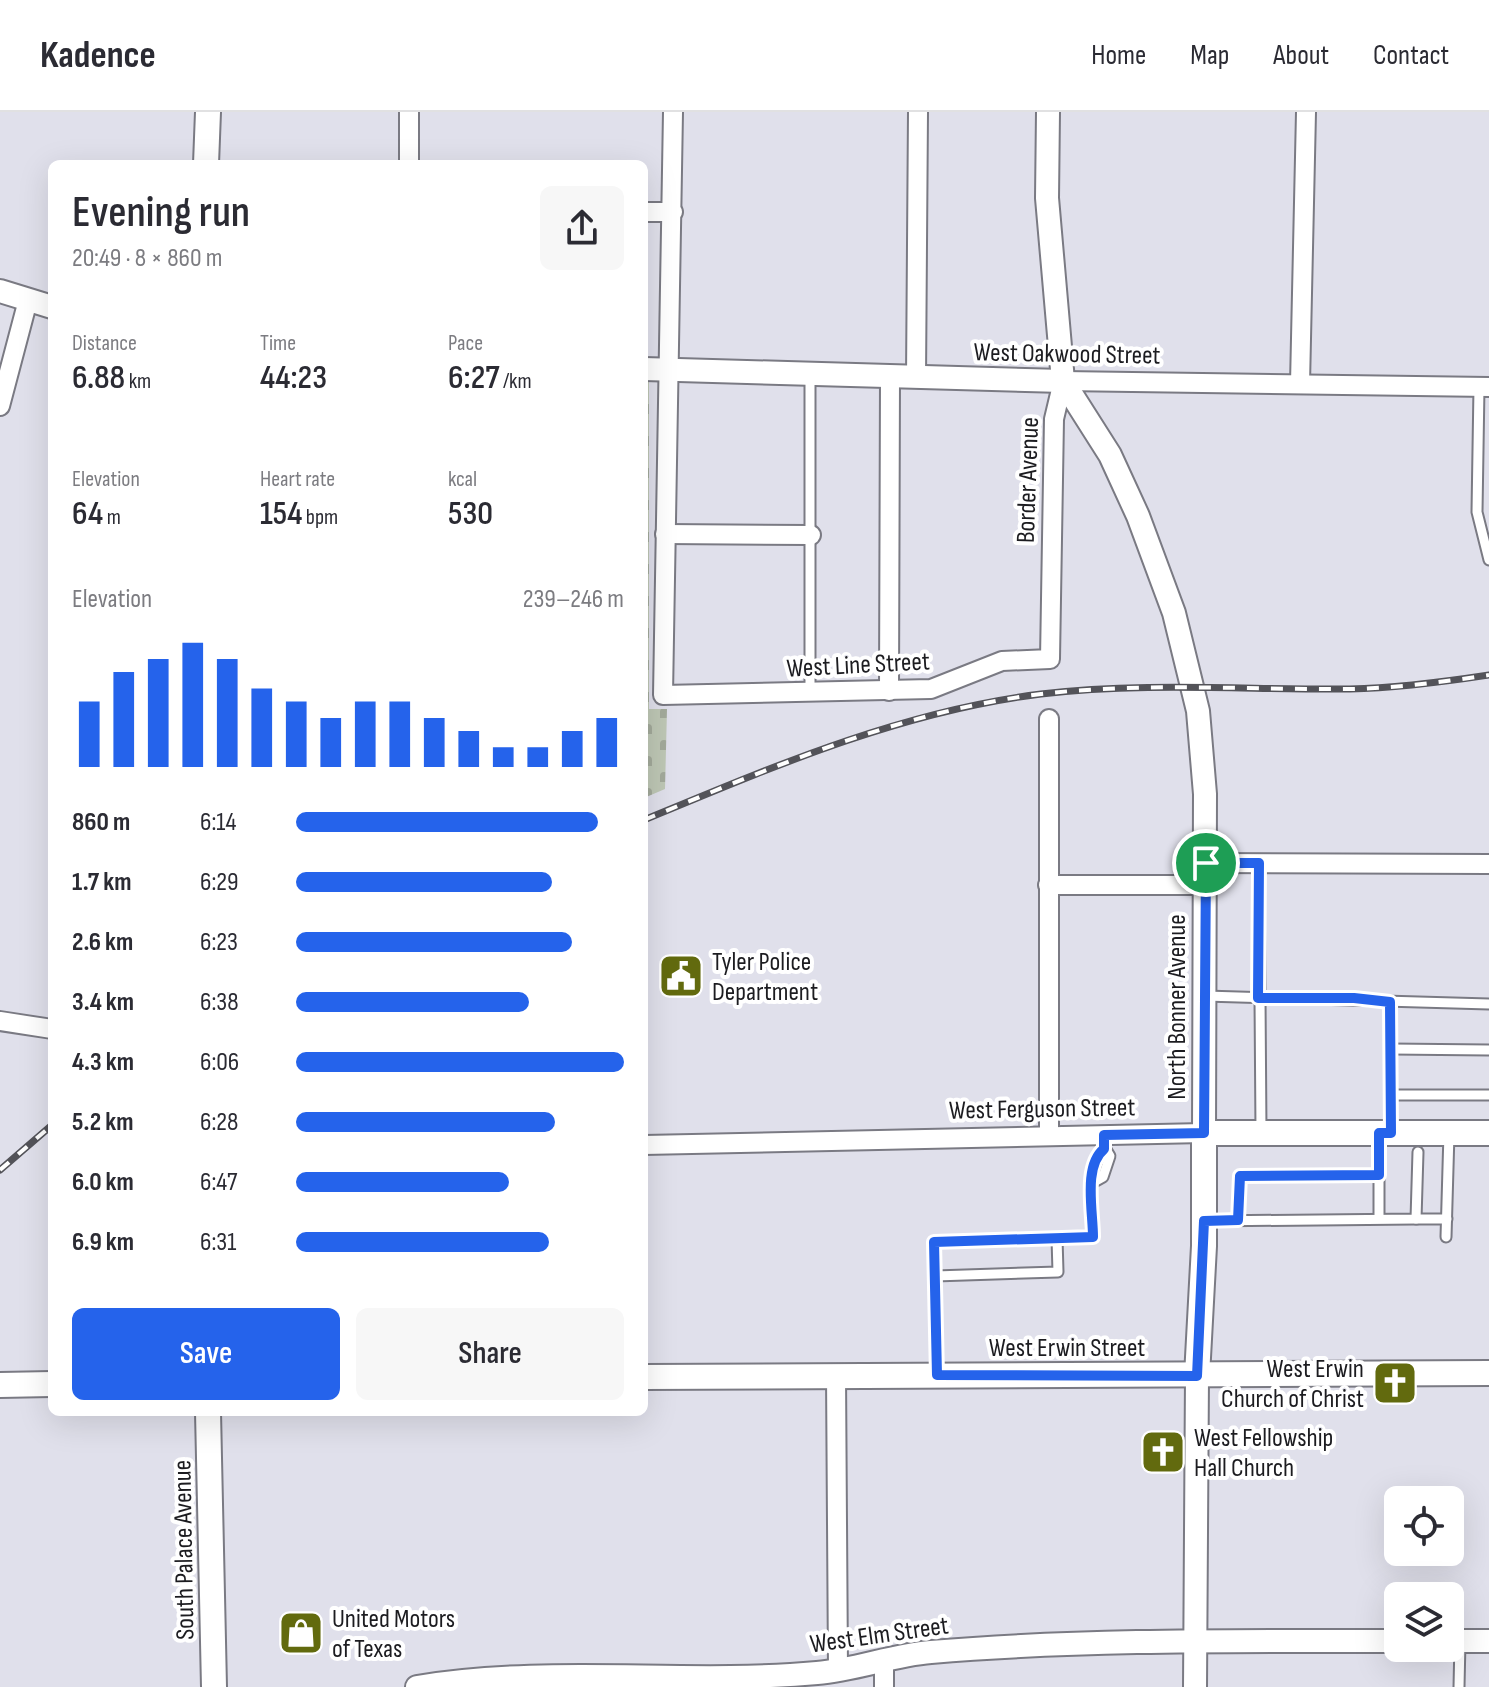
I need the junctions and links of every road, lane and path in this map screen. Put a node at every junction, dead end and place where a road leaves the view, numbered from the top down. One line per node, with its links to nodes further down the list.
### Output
1 (208, 112): 7 (main road)
2 (409, 112): 8 (street)
3 (673, 112): 10 (street)
4 (918, 112): 18 (street)
5 (1048, 112): 19 (street, Border Avenue)
6 (1306, 112): 20 (street)
7 (206, 160)
8 (409, 160)
9 (648, 212): 10 (street)
10 (673, 212): 15 (street)
11 (0, 291): 12 (street)
12 (28, 300): 13 (street); 14 (street)
13 (48, 306)
14 (5, 366): 22 (street)
15 (655, 370): 16 (street, West Oakwood Street); 25 (street)
16 (810, 375): 17 (street, West Oakwood Street); 26 (lane)
17 (890, 378): 18 (street, West Oakwood Street); 29 (street)
18 (916, 378): 19 (street, West Oakwood Street)
19 (1063, 381): 20 (street, West Oakwood Street); 28 (street, Border Avenue); 34 (street, North Bonner Avenue)
20 (1300, 384): 21 (street, West Oakwood Street)
21 (1484, 387): 23 (lane)
22 (0, 406)
23 (1477, 512): 24 (lane); 27 (lane)
24 (1489, 512)
25 (665, 534): 26 (street); 30 (street, West Line Street)
26 (811, 535): 30 (lane)
27 (1489, 560)
28 (1050, 659): 29 (street, West Line Street)
29 (889, 691): 30 (street, West Line Street)
30 (810, 693)
31 (1049, 719): 35 (street)
32 (1259, 863): 33 (street); 34 (street); 37 (lane)
33 (1489, 864)
34 (1205, 874): 35 (street); 36 (street, North Bonner Avenue)
35 (1048, 885): 51 (street)
36 (1204, 996): 37 (lane); 46 (street, North Bonner Avenue)
37 (1258, 998): 38 (lane); 47 (lane)
38 (1390, 1002): 39 (lane); 42 (lane)
39 (1489, 1004)
40 (0, 1021): 41 (street)
41 (48, 1028)
42 (1391, 1049): 43 (lane); 44 (lane)
43 (1489, 1050)
44 (1391, 1095): 45 (lane); 48 (lane)
45 (1489, 1095)
46 (1204, 1133): 47 (main road, West Ferguson Street); 52 (street, West Ferguson Street); 60 (main road, North Bonner Avenue)
47 (1261, 1133): 48 (main road, West Ferguson Street)
48 (1385, 1133): 49 (main road, West Ferguson Street); 55 (lane)
49 (1449, 1133): 50 (main road, West Ferguson Street); 58 (lane)
50 (1489, 1133)
51 (1049, 1136): 52 (street, West Ferguson Street); 53 (street, West Ferguson Street)
52 (1104, 1142): 62 (lane)
53 (648, 1145)
54 (1418, 1152): 57 (lane)
55 (1379, 1175): 56 (lane); 59 (lane)
56 (1379, 1218): 57 (lane); 59 (lane)
57 (1416, 1219): 58 (lane)
58 (1447, 1219): 61 (lane)
59 (1238, 1220): 60 (lane)
60 (1204, 1221): 67 (main road, North Bonner Avenue)
61 (1446, 1237)
62 (1057, 1238): 63 (lane); 63 (lane)
63 (935, 1276): 66 (lane)
64 (1489, 1373): 67 (main road, West Erwin Street)
65 (836, 1374): 66 (main road, West Erwin Street); 68 (main road, West Erwin Street); 78 (street)
66 (937, 1375): 67 (main road, West Erwin Street)
67 (1197, 1376): 72 (street)
68 (648, 1377)
69 (48, 1384): 70 (main road)
70 (0, 1385)
71 (208, 1416): 80 (main road, South Palace Avenue)
72 (1194, 1641): 73 (street, West Elm Street); 76 (street, West Elm Street); 83 (street)
73 (1384, 1641)
74 (1464, 1641): 75 (street)
75 (1489, 1641)
76 (884, 1662): 78 (street, West Elm Street); 82 (street)
77 (1457, 1662): 84 (lane)
78 (838, 1670): 79 (street, West Elm Street)
79 (504, 1682): 81 (street, West Elm Street)
80 (214, 1687)
81 (417, 1687)
82 (884, 1687)
83 (1195, 1687)
84 (1459, 1687)

